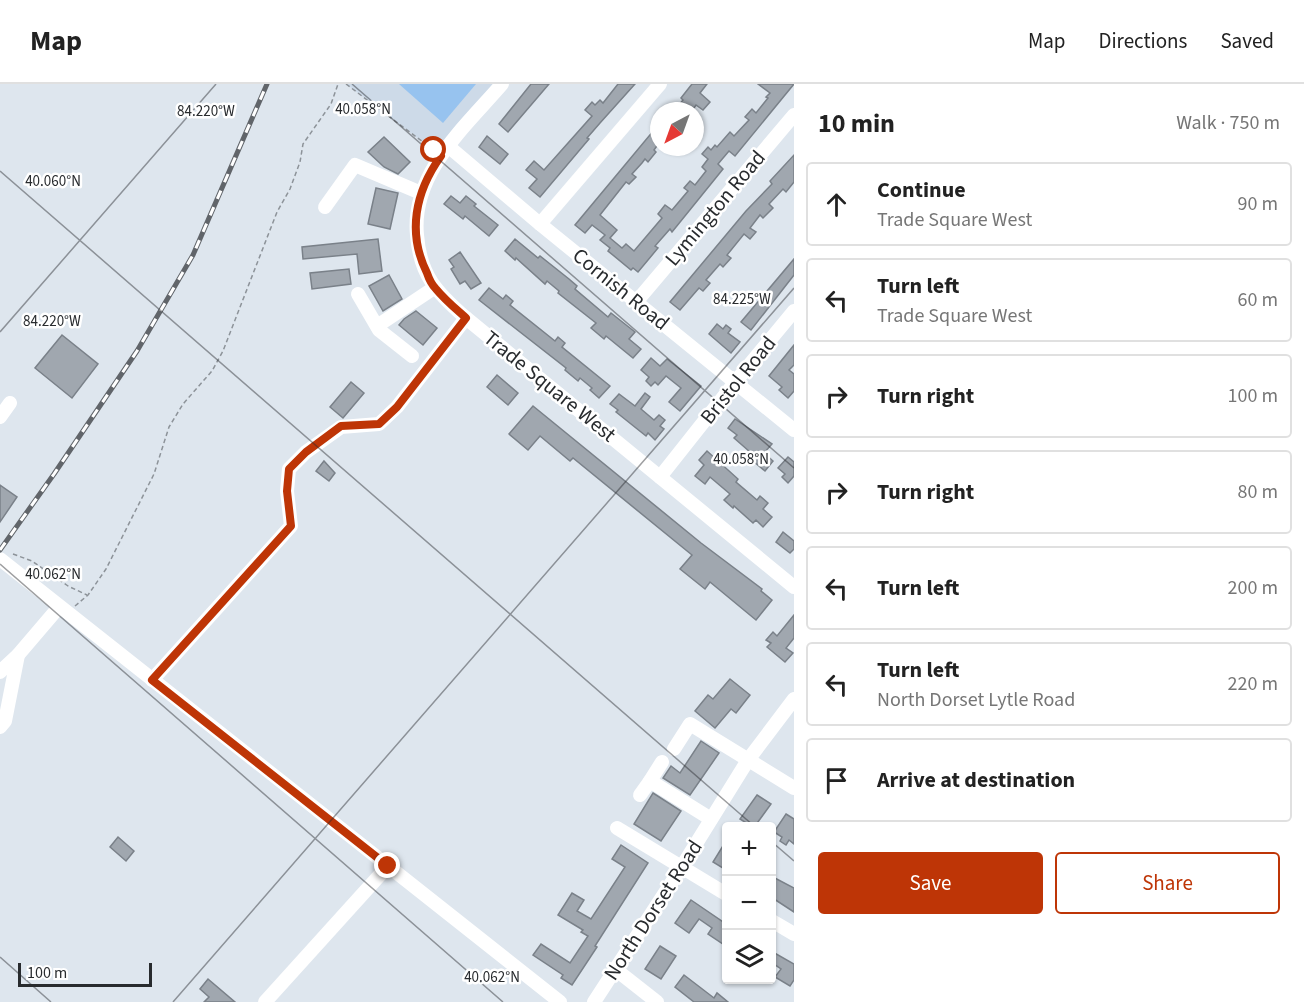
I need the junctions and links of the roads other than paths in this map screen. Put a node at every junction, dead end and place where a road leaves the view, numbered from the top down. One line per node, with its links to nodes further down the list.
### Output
1 (501, 84): 4 (street, Trade Square West)
2 (660, 84): 7 (street)
3 (794, 115): 10 (street, Lymington Road)
4 (445, 151): 5 (street, Trade Square West); 7 (street, Cornish Road)
5 (421, 193): 6 (street); 8 (street, Trade Square West)
6 (325, 207)
7 (540, 224): 10 (street, Cornish Road)
8 (434, 288): 12 (street, Trade Square West); 13 (street)
9 (358, 294): 13 (street)
10 (637, 301): 15 (street, Cornish Road)
11 (794, 311): 15 (street, Bristol Road)
12 (466, 318): 19 (street, Trade Square West); 25 (street)
13 (377, 326): 14 (street)
14 (412, 356)
15 (735, 381): 18 (street, Cornish Road); 19 (street, Bristol Road)
16 (10, 403): 17 (street)
17 (0, 417)
18 (794, 430)
19 (660, 477): 21 (street, Trade Square West)
20 (4, 555): 22 (street)
21 (794, 587)
22 (63, 610): 23 (street); 25 (street)
23 (18, 654): 24 (street); 27 (street)
24 (0, 672)
25 (152, 680): 36 (street)
26 (794, 699): 29 (street, North Dorset Road)
27 (0, 727)
28 (674, 749): 29 (street)
29 (748, 760): 32 (street); 34 (street, North Dorset Road)
30 (662, 762): 31 (street)
31 (650, 781): 33 (street); 34 (street)
32 (794, 788)
33 (640, 795)
34 (711, 819): 37 (street, North Dorset Road)
35 (617, 828): 37 (street)
36 (388, 866): 42 (street); 43 (street)
37 (681, 868): 38 (street); 41 (street, North Dorset Road)
38 (722, 892)
39 (776, 924): 40 (street)
40 (794, 934)
41 (615, 969): 44 (street, North Dorset Road); 45 (street)
42 (265, 1002)
43 (560, 1002)
44 (594, 1002)
45 (657, 1002)

